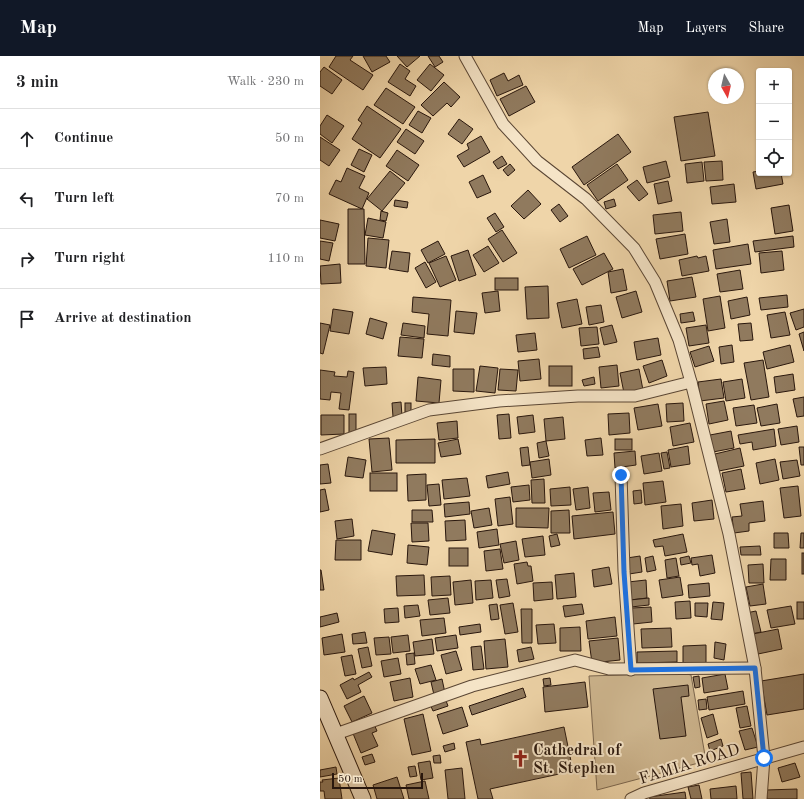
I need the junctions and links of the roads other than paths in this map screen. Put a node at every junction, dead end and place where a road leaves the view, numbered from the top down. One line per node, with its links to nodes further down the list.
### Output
1 (464, 56): 2 (street)
2 (691, 382): 3 (street); 5 (street)
3 (320, 449)
4 (621, 475): 6 (street)
5 (755, 668): 6 (street); 10 (street)
6 (631, 670): 8 (street)
7 (320, 698): 8 (street)
8 (336, 734): 11 (street)
9 (804, 747): 10 (street, FAMIA ROAD)
10 (764, 758): 12 (street, FAMIA ROAD); 13 (street)
11 (363, 799)
12 (631, 799)
13 (761, 799)

